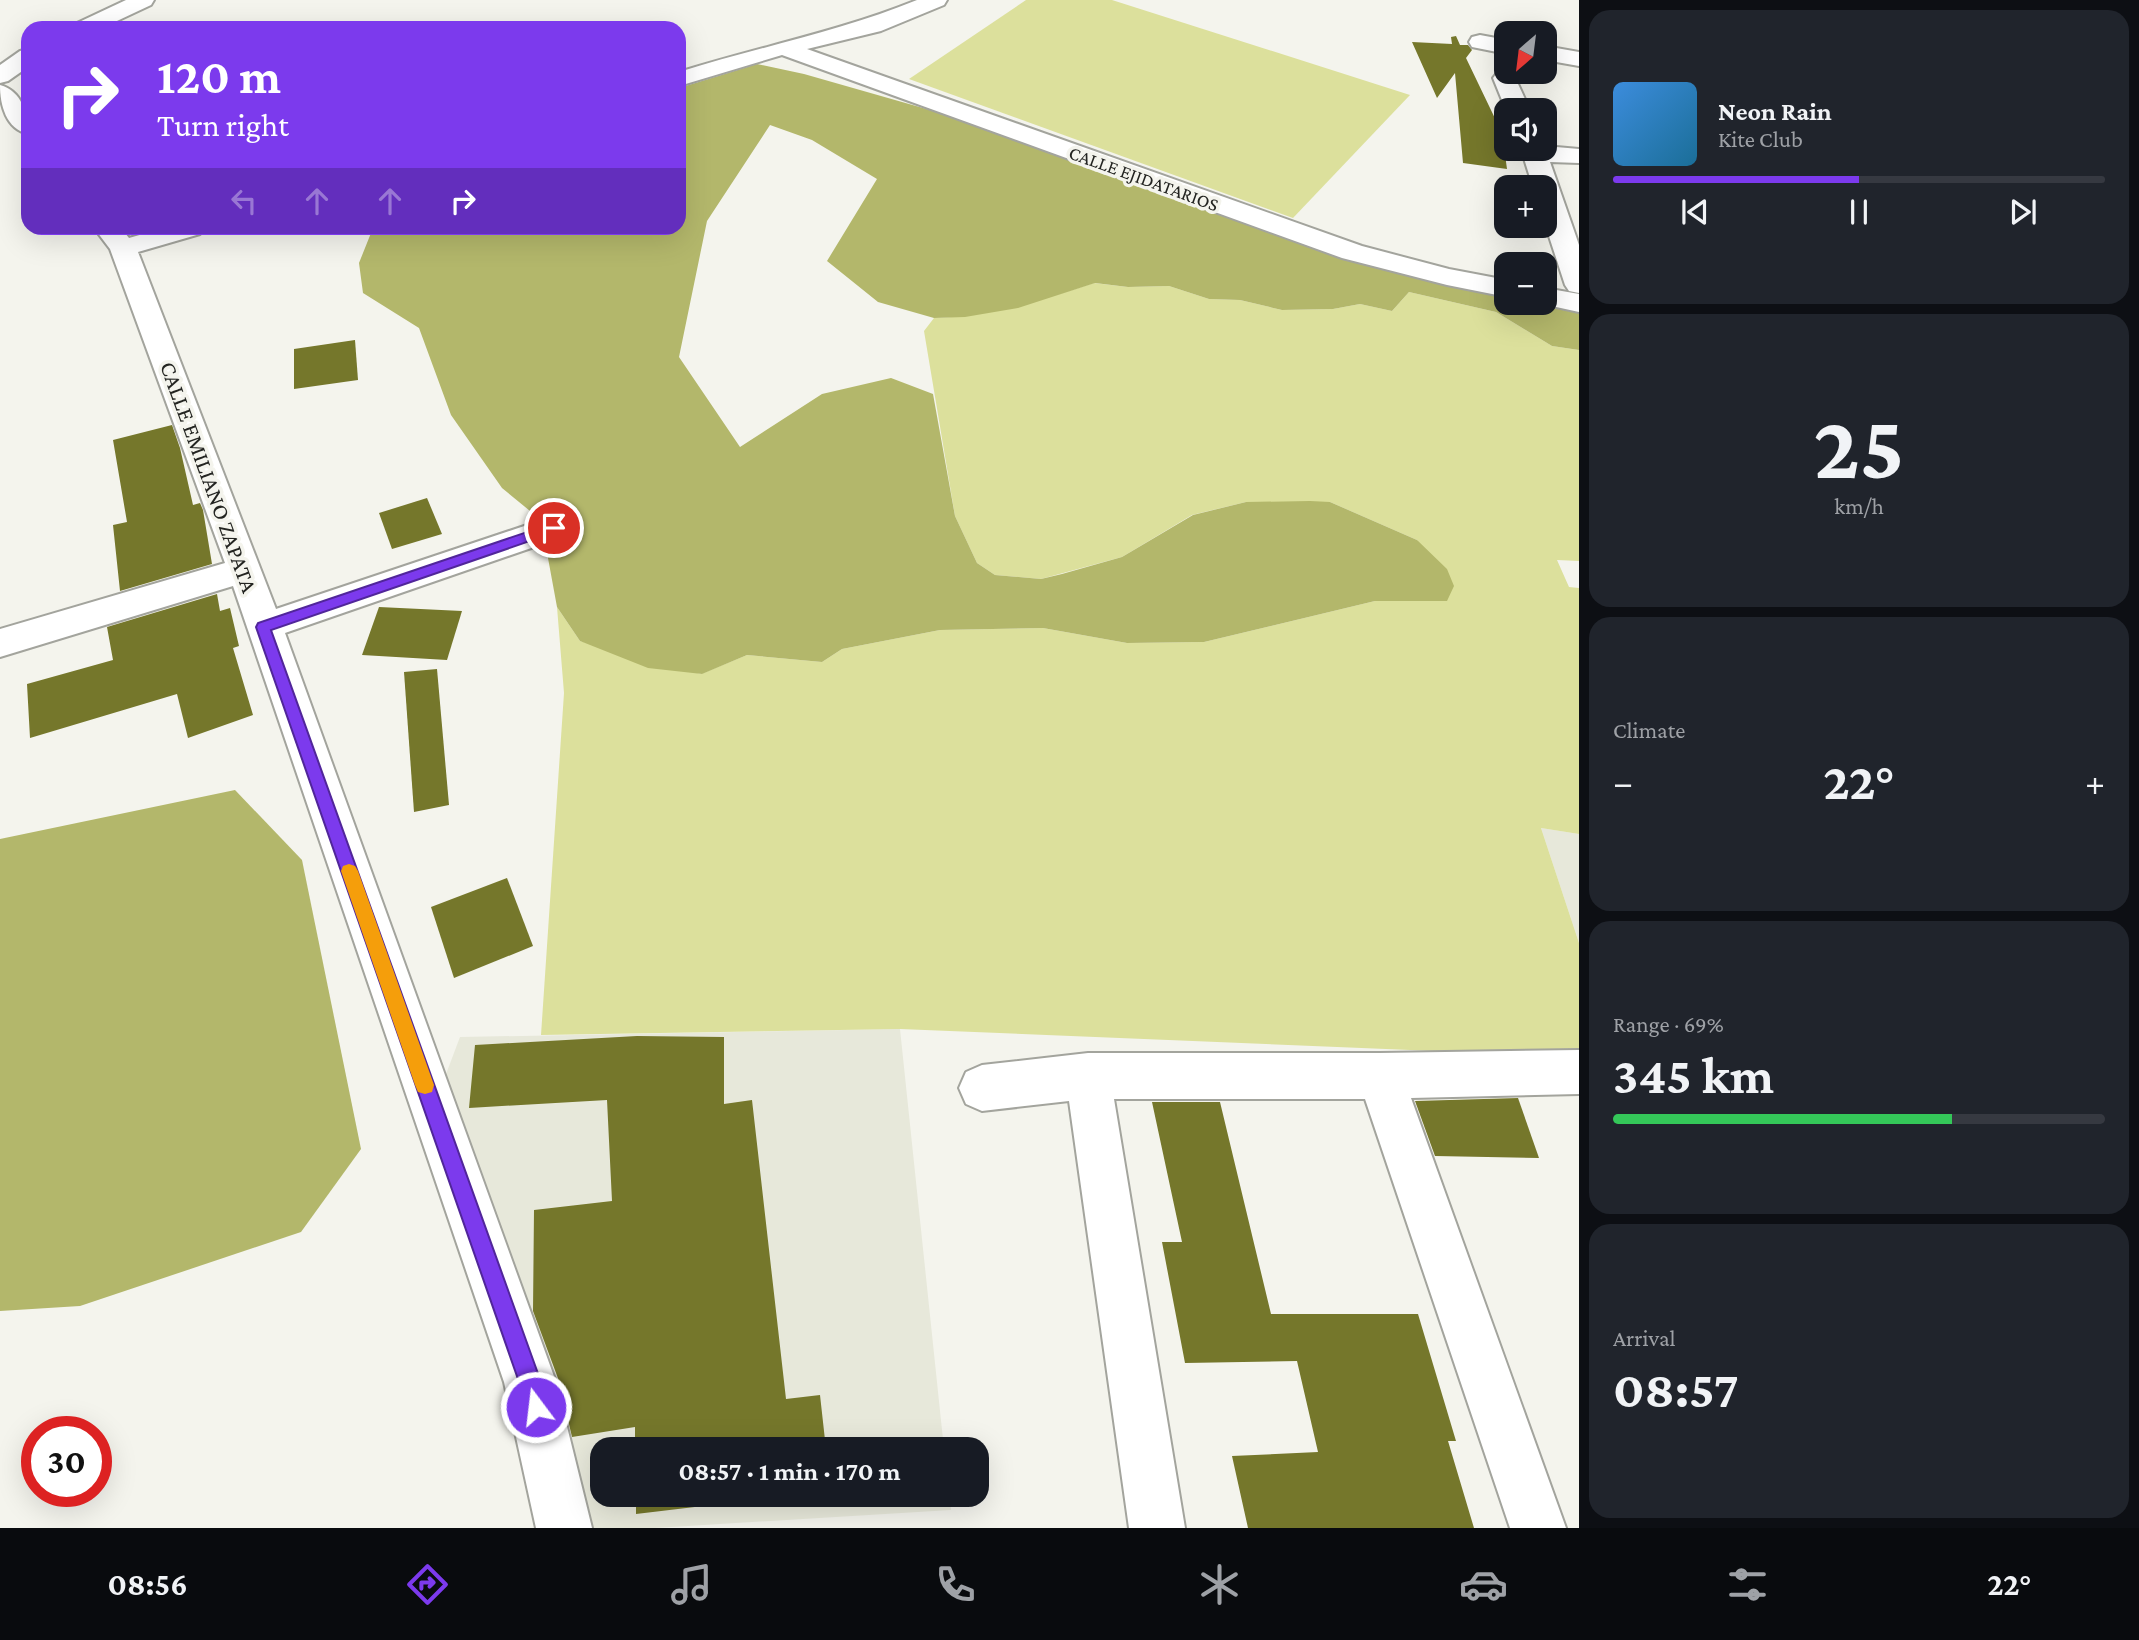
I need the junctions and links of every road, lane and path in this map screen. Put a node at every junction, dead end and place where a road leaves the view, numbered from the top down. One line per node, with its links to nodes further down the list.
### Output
1 (144, 0): 3 (street)
2 (936, 0): 6 (street)
3 (100, 21)
4 (1480, 42): 5 (street)
5 (1494, 45)
6 (788, 50): 11 (street); 20 (street, CALLE EJIDATARIOS)
7 (1558, 55): 8 (street)
8 (1579, 59)
9 (21, 61): 10 (street)
10 (0, 76)
11 (686, 77)
12 (0, 92): 13 (street)
13 (21, 118)
14 (1557, 154): 15 (street)
15 (1579, 156)
16 (1537, 161): 19 (street)
17 (138, 235): 18 (street)
18 (115, 238): 24 (street, CALLE EMILIANO ZAPATA)
19 (1579, 285)
20 (1494, 286)
21 (1557, 298): 22 (street)
22 (1579, 303)
23 (554, 528): 25 (street)
24 (245, 570): 25 (street, CALLE EMILIANO ZAPATA); 26 (street)
25 (263, 627): 31 (street, CALLE EMILIANO ZAPATA)
26 (0, 643)
27 (1579, 1072): 29 (street)
28 (1088, 1076): 29 (street); 30 (street); 32 (street)
29 (1380, 1076): 33 (street)
30 (982, 1088)
31 (564, 1528)
32 (1157, 1528)
33 (1538, 1528)

